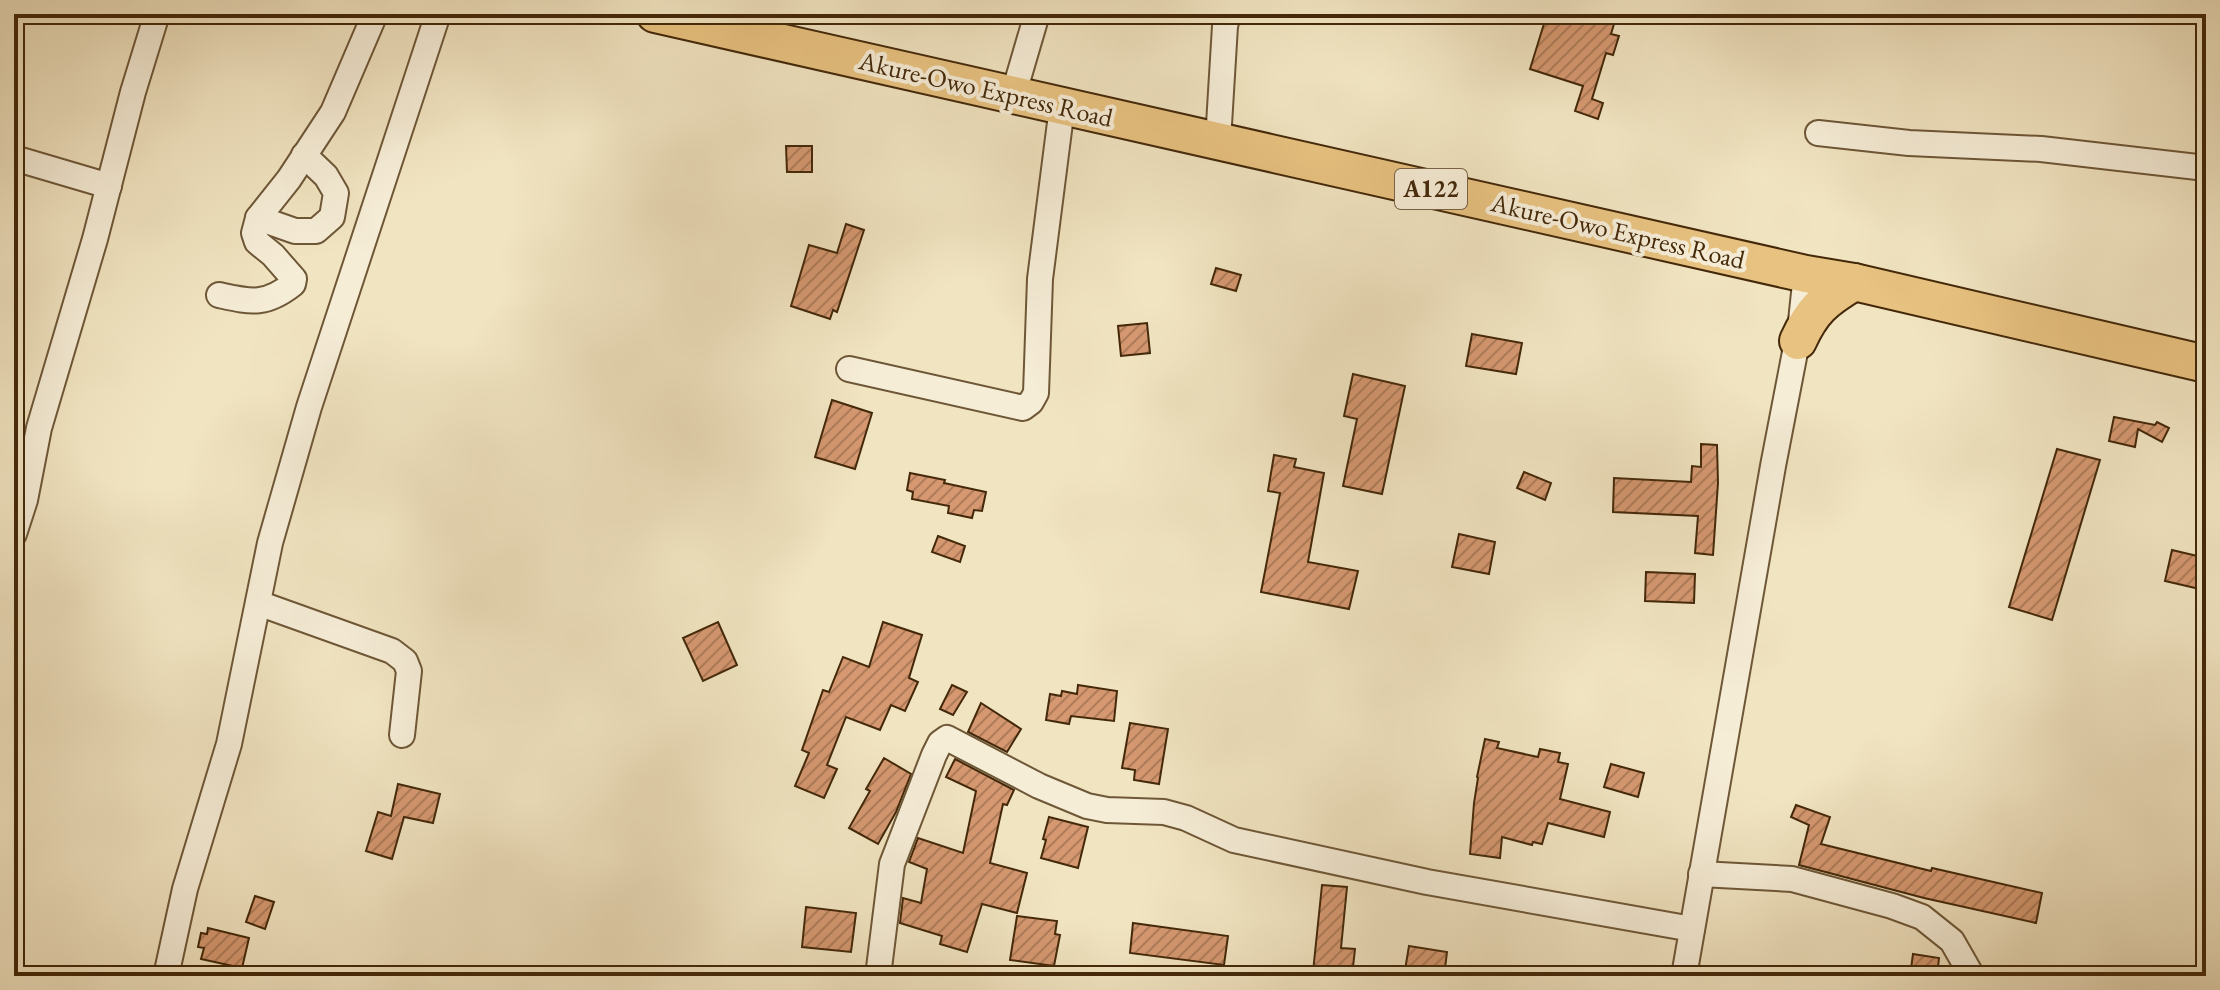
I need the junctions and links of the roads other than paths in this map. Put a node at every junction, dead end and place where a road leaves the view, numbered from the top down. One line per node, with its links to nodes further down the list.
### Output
1 (157, 14): 14 (street)
2 (375, 14): 11 (street)
3 (438, 14): 24 (street)
4 (655, 14): 7 (highway, Akure-Owo Express Road / A122)
5 (1037, 14): 7 (street)
6 (1228, 14): 10 (street)
7 (1013, 96): 8 (highway, Akure-Owo Express Road / A122)
8 (1062, 107): 10 (highway, Akure-Owo Express Road / A122); 22 (street)
9 (1818, 133): 13 (street)
10 (1218, 141): 16 (highway, Akure-Owo Express Road / A122)
11 (304, 155): 15 (street); 15 (street)
12 (14, 158): 14 (street)
13 (2206, 168)
14 (109, 186): 23 (street)
15 (258, 218): 19 (street)
16 (1769, 265): 17 (highway, Akure-Owo Express Road / A122); 20 (highway)
17 (1806, 274): 18 (highway, Akure-Owo Express Road / A122); 20 (street)
18 (1854, 282): 20 (highway); 21 (highway, Akure-Owo Express Road / A122)
19 (219, 295)
20 (1798, 341): 26 (street)
21 (2206, 364)
22 (849, 369)
23 (14, 534)
24 (258, 603): 25 (street); 28 (street)
25 (402, 735)
26 (1701, 874): 27 (street); 31 (street)
27 (1692, 929): 29 (street); 30 (street)
28 (166, 976)
29 (878, 976)
30 (1684, 976)
31 (1972, 976)

